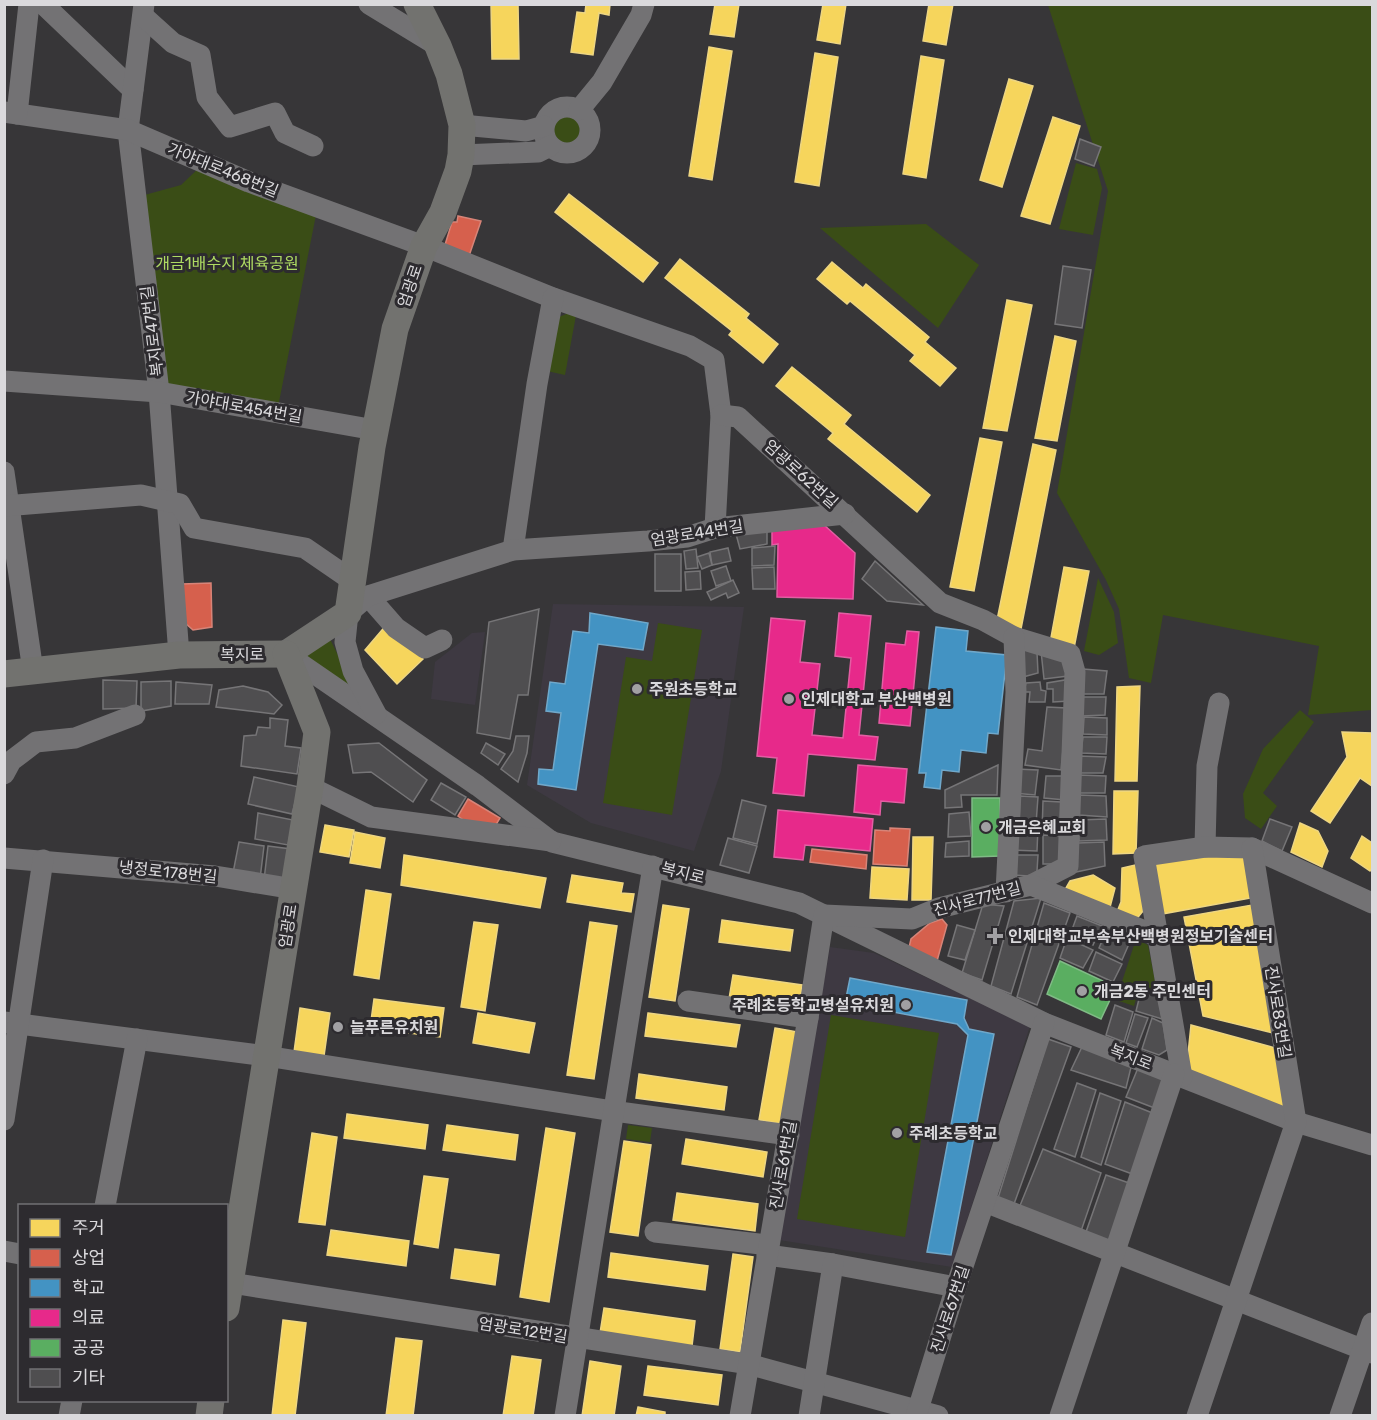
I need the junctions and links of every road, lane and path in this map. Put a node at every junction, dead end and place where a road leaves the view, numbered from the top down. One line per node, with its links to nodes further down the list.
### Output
1 (29, 4): 10 (street, 가야대로468번길)
2 (44, 4): 8 (street)
3 (369, 4): 7 (street)
4 (417, 4): 7 (main road, 엄광로)
5 (644, 4): 9 (street)
6 (143, 10): 8 (street, 복지로47번길); 14 (street)
7 (438, 46): 11 (main road, 엄광로)
8 (133, 90): 13 (street, 복지로47번길)
9 (579, 110): 12 (street); 15 (street)
10 (11, 113): 13 (street, 가야대로468번길)
11 (462, 125): 12 (street); 16 (main road, 엄광로)
12 (544, 126): 15 (street)
13 (128, 130): 17 (street, 가야대로468번길); 20 (street, 복지로47번길)
14 (313, 146)
15 (550, 146): 16 (street)
16 (461, 155): 17 (main road, 엄광로)
17 (424, 246): 18 (street); 22 (main road, 엄광로)
18 (553, 298): 21 (street); 28 (street)
19 (4, 381): 20 (street, 가야대로454번길)
20 (159, 392): 22 (street, 가야대로454번길); 24 (street, 복지로47번길)
21 (721, 415): 26 (street, 엄광로62번길); 27 (street)
22 (375, 430): 29 (main road, 엄광로)
23 (4, 472): 25 (street)
24 (168, 501): 25 (street); 29 (street); 32 (street, 복지로47번길)
25 (7, 506): 34 (street)
26 (845, 514): 27 (street, 엄광로44번길); 30 (street, 엄광로62번길)
27 (715, 528): 28 (street, 엄광로44번길)
28 (513, 550): 29 (street, 엄광로44번길)
29 (356, 596): 31 (street); 33 (main road); 38 (street)
30 (1014, 637): 47 (street, 엄광로62번길); 49 (street)
31 (442, 640)
32 (179, 654): 33 (main road, 복지로); 34 (main road, 복지로)
33 (286, 654): 38 (street, 복지로); 40 (main road, 엄광로)
34 (33, 670): 35 (main road, 복지로)
35 (4, 674)
36 (1219, 703): 42 (street)
37 (135, 715): 39 (street)
38 (377, 717): 41 (street, 복지로)
39 (4, 774)
40 (310, 787): 41 (street); 48 (main road, 엄광로)
41 (552, 842): 46 (street, 복지로)
42 (1205, 847): 43 (street); 52 (street)
43 (1252, 848): 50 (street); 62 (street, 진사로83번길)
44 (4, 858): 45 (street, 냉정로178번길)
45 (43, 860): 48 (street, 냉정로178번길); 55 (street)
46 (653, 866): 51 (street, 복지로); 60 (street)
47 (1031, 885): 49 (street, 진사로77번길); 52 (street, 진사로77번길)
48 (294, 889): 58 (main road, 엄광로)
49 (1006, 892): 51 (street, 진사로77번길)
50 (1372, 903)
51 (824, 915): 54 (street, 진사로61번길); 56 (street, 복지로)
52 (1157, 936): 59 (street)
53 (688, 1001): 54 (street)
54 (808, 1018): 63 (street, 진사로61번길)
55 (11, 1022): 57 (street); 61 (street)
56 (1044, 1023): 59 (street, 복지로); 65 (street, 진사로67번길)
57 (137, 1039): 58 (street); 66 (street)
58 (266, 1056): 60 (street); 72 (main road, 엄광로)
59 (1178, 1075): 62 (street, 복지로); 69 (street)
60 (613, 1111): 63 (street); 75 (street)
61 (4, 1120)
62 (1296, 1122): 64 (street, 복지로); 73 (street, 진사로83번길)
63 (789, 1135): 68 (street, 진사로61번길)
64 (1372, 1145)
65 (985, 1202): 69 (street); 71 (street, 진사로67번길)
66 (105, 1204)
67 (655, 1232): 68 (street)
68 (767, 1250): 70 (street); 77 (street, 진사로61번길)
69 (1116, 1253): 73 (street); 83 (street)
70 (833, 1264): 71 (street); 78 (street)
71 (956, 1287): 79 (street, 진사로67번길)
72 (229, 1295): 75 (street, 엄광로12번길)
73 (1238, 1300): 76 (street); 84 (street, 진사로83번길)
74 (1372, 1323): 76 (street)
75 (578, 1339): 77 (street, 엄광로12번길); 80 (street)
76 (1368, 1351): 85 (street)
77 (748, 1364): 78 (street, 엄광로12번길); 81 (street, 진사로61번길)
78 (815, 1382): 79 (street, 엄광로12번길); 82 (street)
79 (924, 1414)
80 (565, 1416)
81 (740, 1416)
82 (809, 1416)
83 (1060, 1416)
84 (1197, 1416)
85 (1340, 1416)

